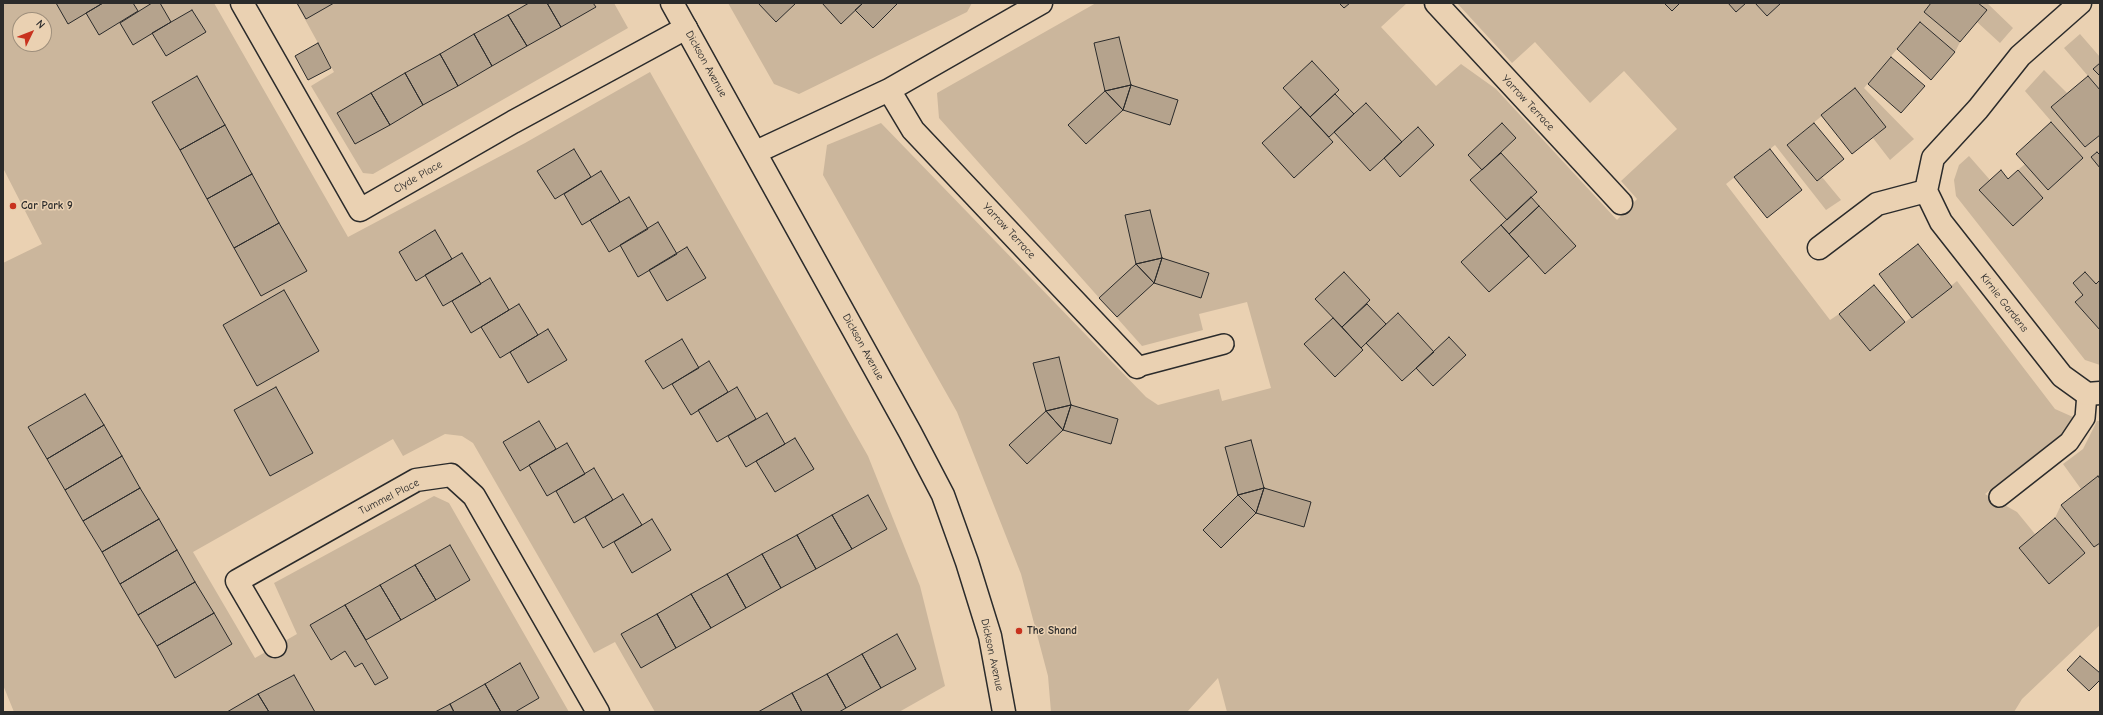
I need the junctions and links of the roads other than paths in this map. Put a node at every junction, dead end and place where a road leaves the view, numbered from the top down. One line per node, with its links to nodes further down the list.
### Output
1 (242, 3): 6 (street, Clyde Place)
2 (672, 3): 6 (street, Dickson Avenue)
3 (1041, 3): 7 (street)
4 (1436, 3): 10 (street, Yarrow Terrace)
5 (2080, 3): 9 (street)
6 (686, 28): 8 (street, Dickson Avenue)
7 (889, 90): 8 (street); 13 (street, Yarrow Terrace)
8 (756, 152): 18 (street, Dickson Avenue)
9 (1926, 191): 11 (street); 14 (street, Kirnie Gardens)
10 (1621, 203)
11 (1819, 248)
12 (1224, 344): 13 (lane)
13 (1136, 367)
14 (2094, 394): 15 (lane)
15 (1999, 497)
16 (275, 646): 17 (street, Tummel Place)
17 (598, 712)
18 (1004, 712)

